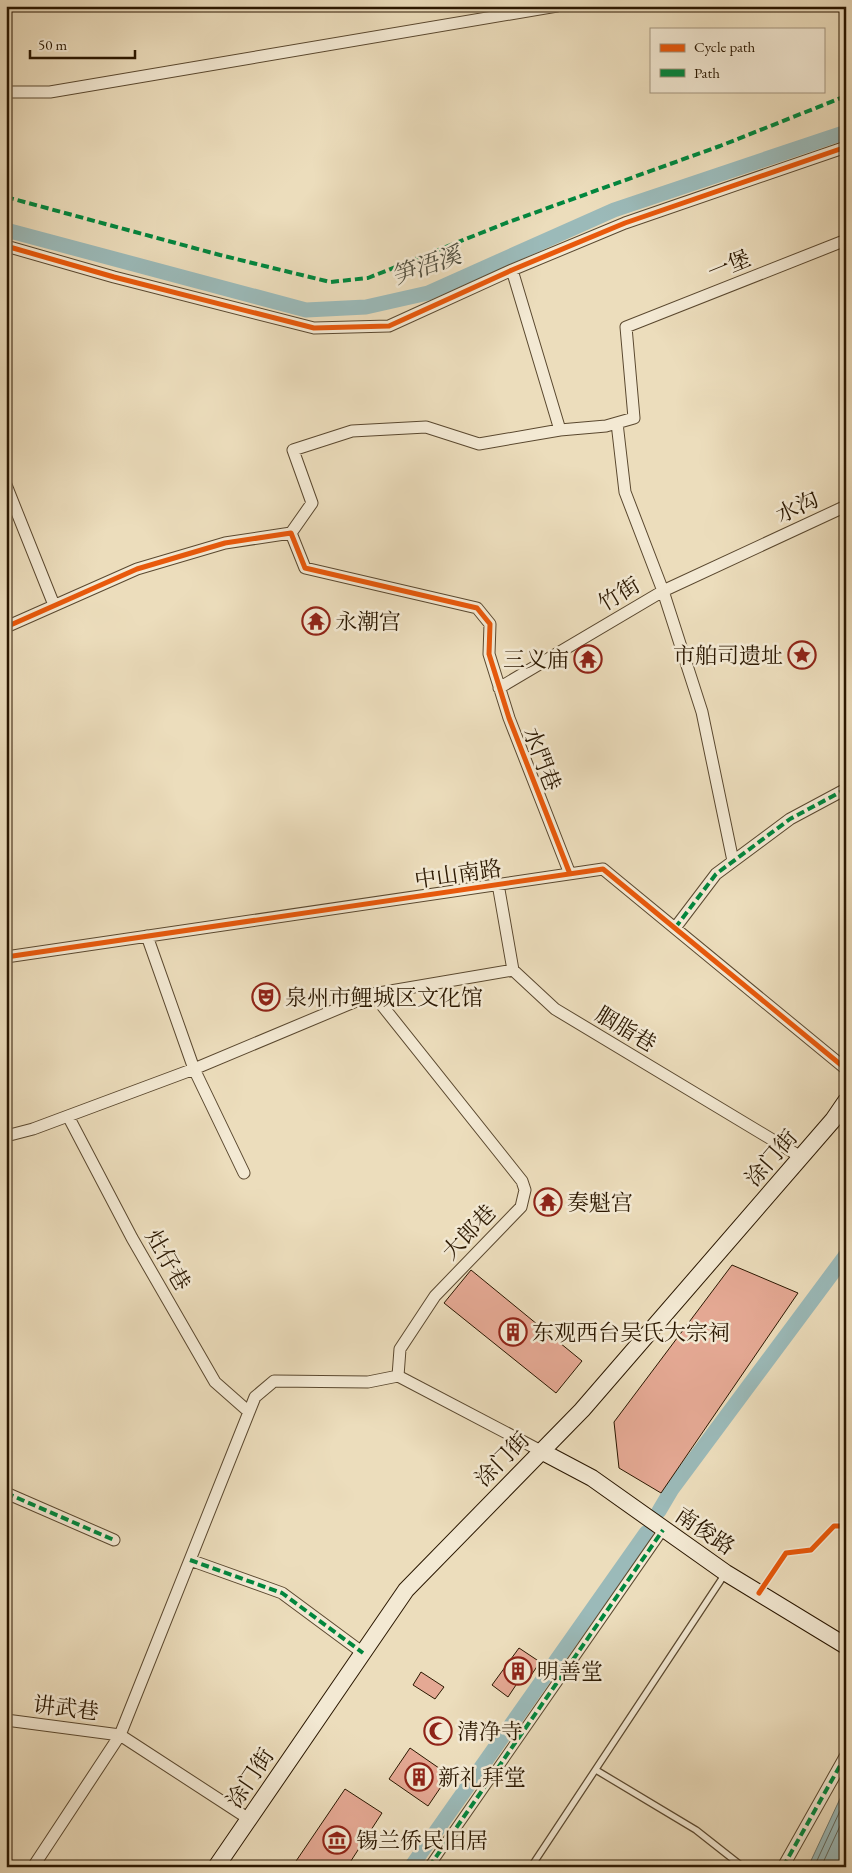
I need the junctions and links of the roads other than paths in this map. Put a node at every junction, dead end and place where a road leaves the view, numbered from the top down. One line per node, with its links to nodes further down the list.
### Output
1 (557, 6): 2 (street)
2 (6, 92)
3 (846, 147): 6 (street)
4 (846, 240): 7 (street, 一堡)
5 (6, 246): 6 (street)
6 (512, 270): 8 (street)
7 (617, 423): 8 (street); 13 (street)
8 (560, 430): 11 (street)
9 (6, 485): 14 (street)
10 (846, 506): 12 (street, 水沟)
11 (291, 533): 14 (street); 16 (street, 水門巷)
12 (764, 544): 13 (street, 竹街)
13 (663, 591): 16 (street, 竹街); 18 (street)
14 (54, 605): 15 (street)
15 (6, 627)
16 (499, 688): 19 (street, 水門巷)
17 (846, 789): 18 (street)
18 (733, 861): 21 (street)
19 (570, 874): 20 (street, 中山南路); 21 (street, 中山南路)
20 (498, 884): 22 (street, 中山南路); 24 (street)
21 (675, 928): 27 (street, 中山南路)
22 (147, 936): 23 (street, 中山南路); 26 (street)
23 (6, 957)
24 (513, 970): 25 (street); 31 (street, 胭脂巷)
25 (373, 994): 26 (street); 33 (street, 大郎巷)
26 (194, 1069): 29 (street); 32 (street)
27 (846, 1069)
28 (846, 1101): 31 (main road, 涂门街)
29 (68, 1116): 30 (street); 34 (street, 灶仔巷)
30 (6, 1136)
31 (801, 1157): 35 (main road, 涂门街)
32 (244, 1173)
33 (398, 1376): 34 (street); 35 (street)
34 (249, 1412): 39 (street)
35 (541, 1451): 37 (main road, 南俊路); 42 (main road, 涂门街)
36 (6, 1493): 38 (street)
37 (663, 1530): 40 (main road, 南俊路); 50 (street)
38 (114, 1540)
39 (190, 1560): 42 (street); 44 (street)
40 (726, 1573): 41 (main road, 南俊路); 46 (lane)
41 (846, 1646)
42 (363, 1653): 47 (main road, 涂门街)
43 (6, 1720): 44 (street, 讲武巷)
44 (120, 1735): 47 (street); 48 (street)
45 (846, 1755): 53 (street)
46 (596, 1770): 51 (lane); 52 (lane)
47 (249, 1819): 49 (main road, 涂门街)
48 (33, 1867)
49 (216, 1867)
50 (429, 1867)
51 (531, 1867)
52 (744, 1867)
53 (783, 1867)

